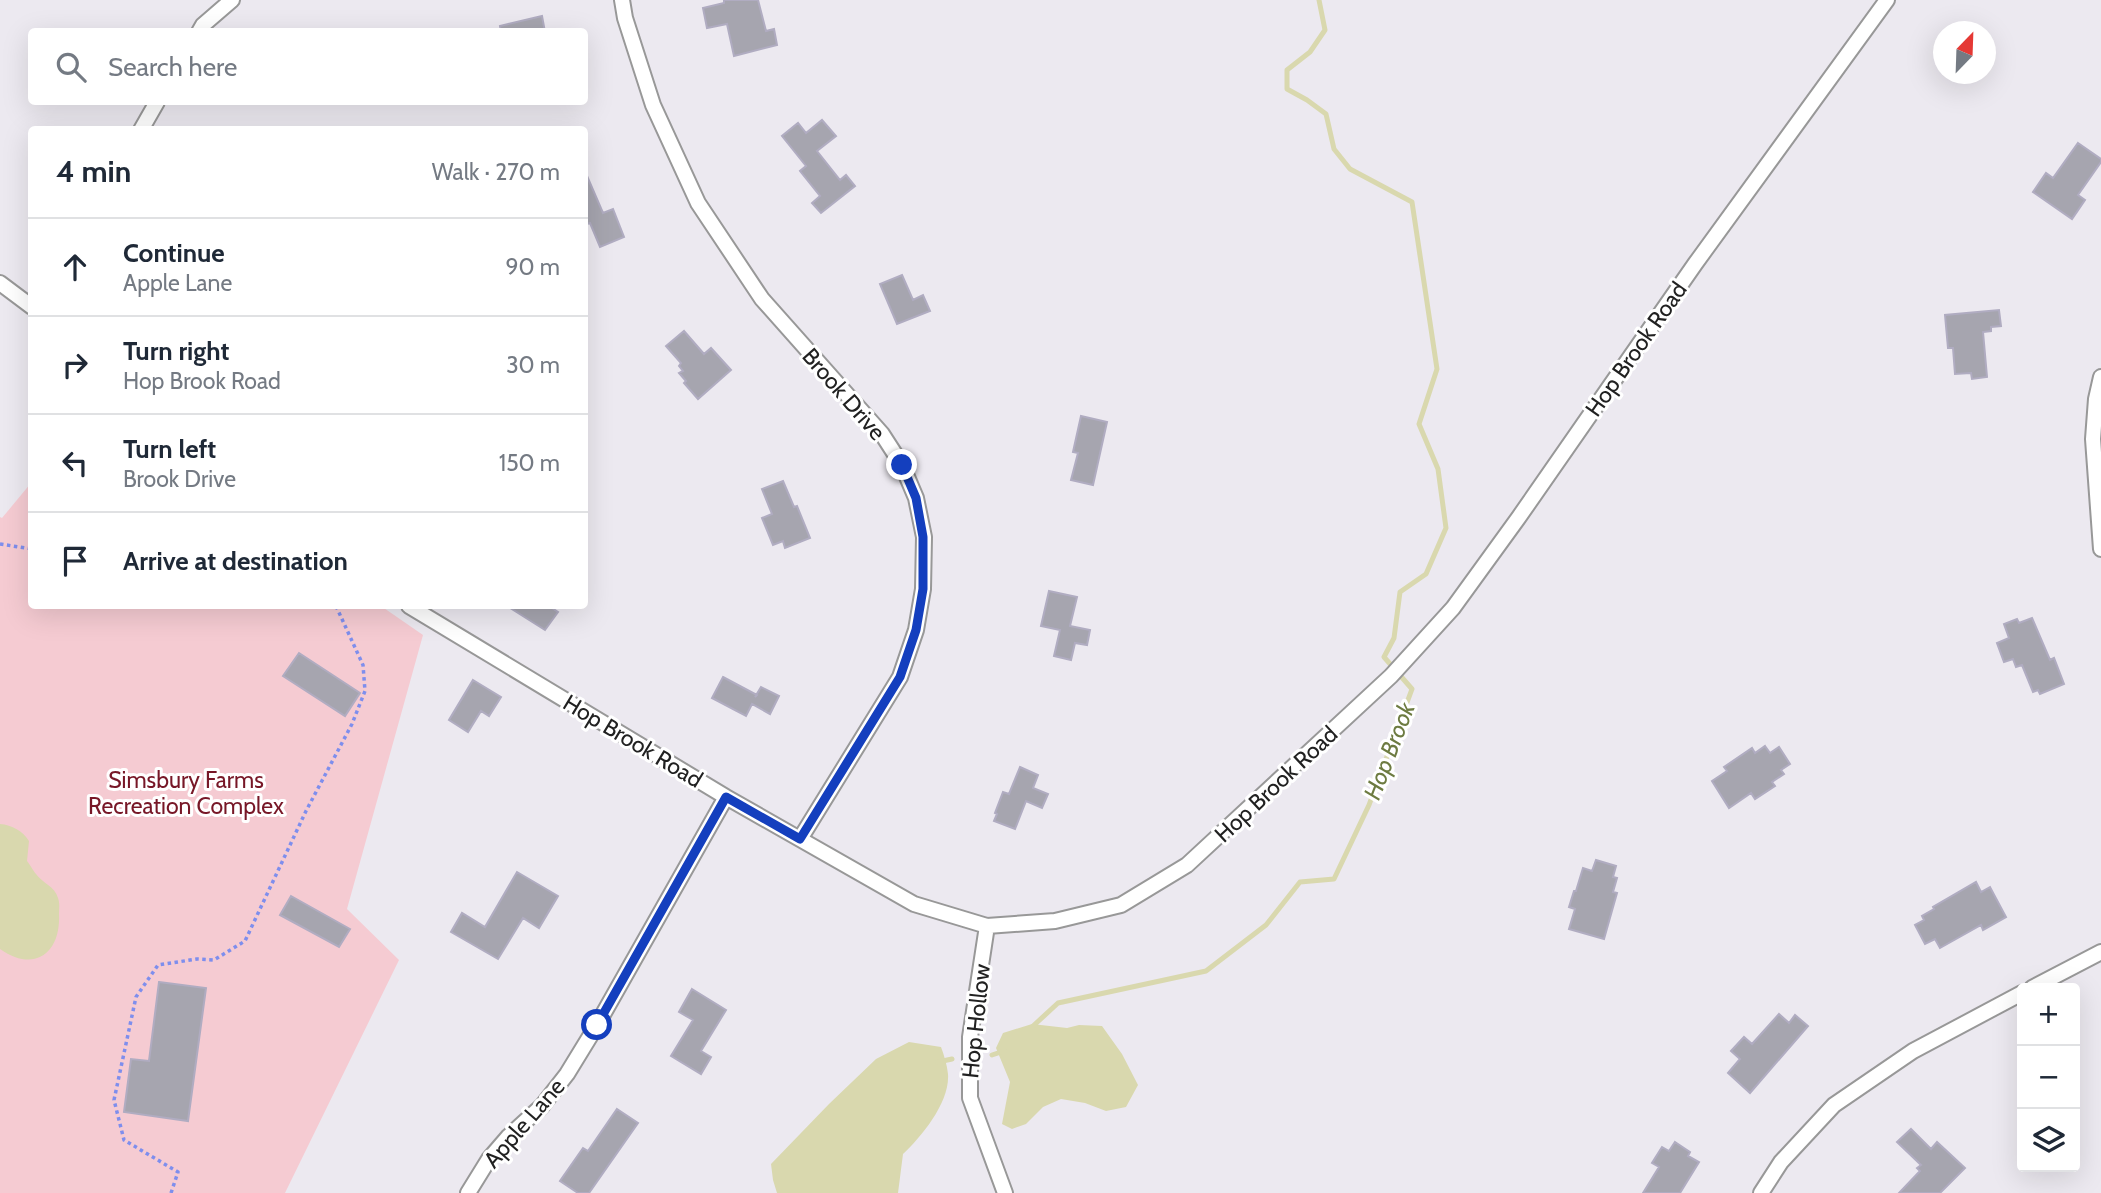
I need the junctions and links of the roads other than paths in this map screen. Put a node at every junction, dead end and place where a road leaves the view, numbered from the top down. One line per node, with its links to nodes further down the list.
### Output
1 (232, 0): 4 (street)
2 (622, 0): 13 (street, Brook Drive)
3 (1887, 0): 14 (street, Hop Brook Road)
4 (201, 28)
5 (155, 105): 6 (street)
6 (143, 126)
7 (0, 283): 8 (street)
8 (28, 304)
9 (2101, 377): 10 (street)
10 (2101, 549)
11 (415, 609): 12 (street, Hop Brook Road)
12 (726, 797): 13 (street, Hop Brook Road); 18 (street, Apple Lane)
13 (800, 839): 14 (street, Hop Brook Road)
14 (987, 926): 19 (street, Hop Hollow)
15 (2101, 952): 16 (street)
16 (2042, 983)
17 (2017, 996): 20 (street)
18 (468, 1193)
19 (1005, 1193)
20 (1761, 1193)

